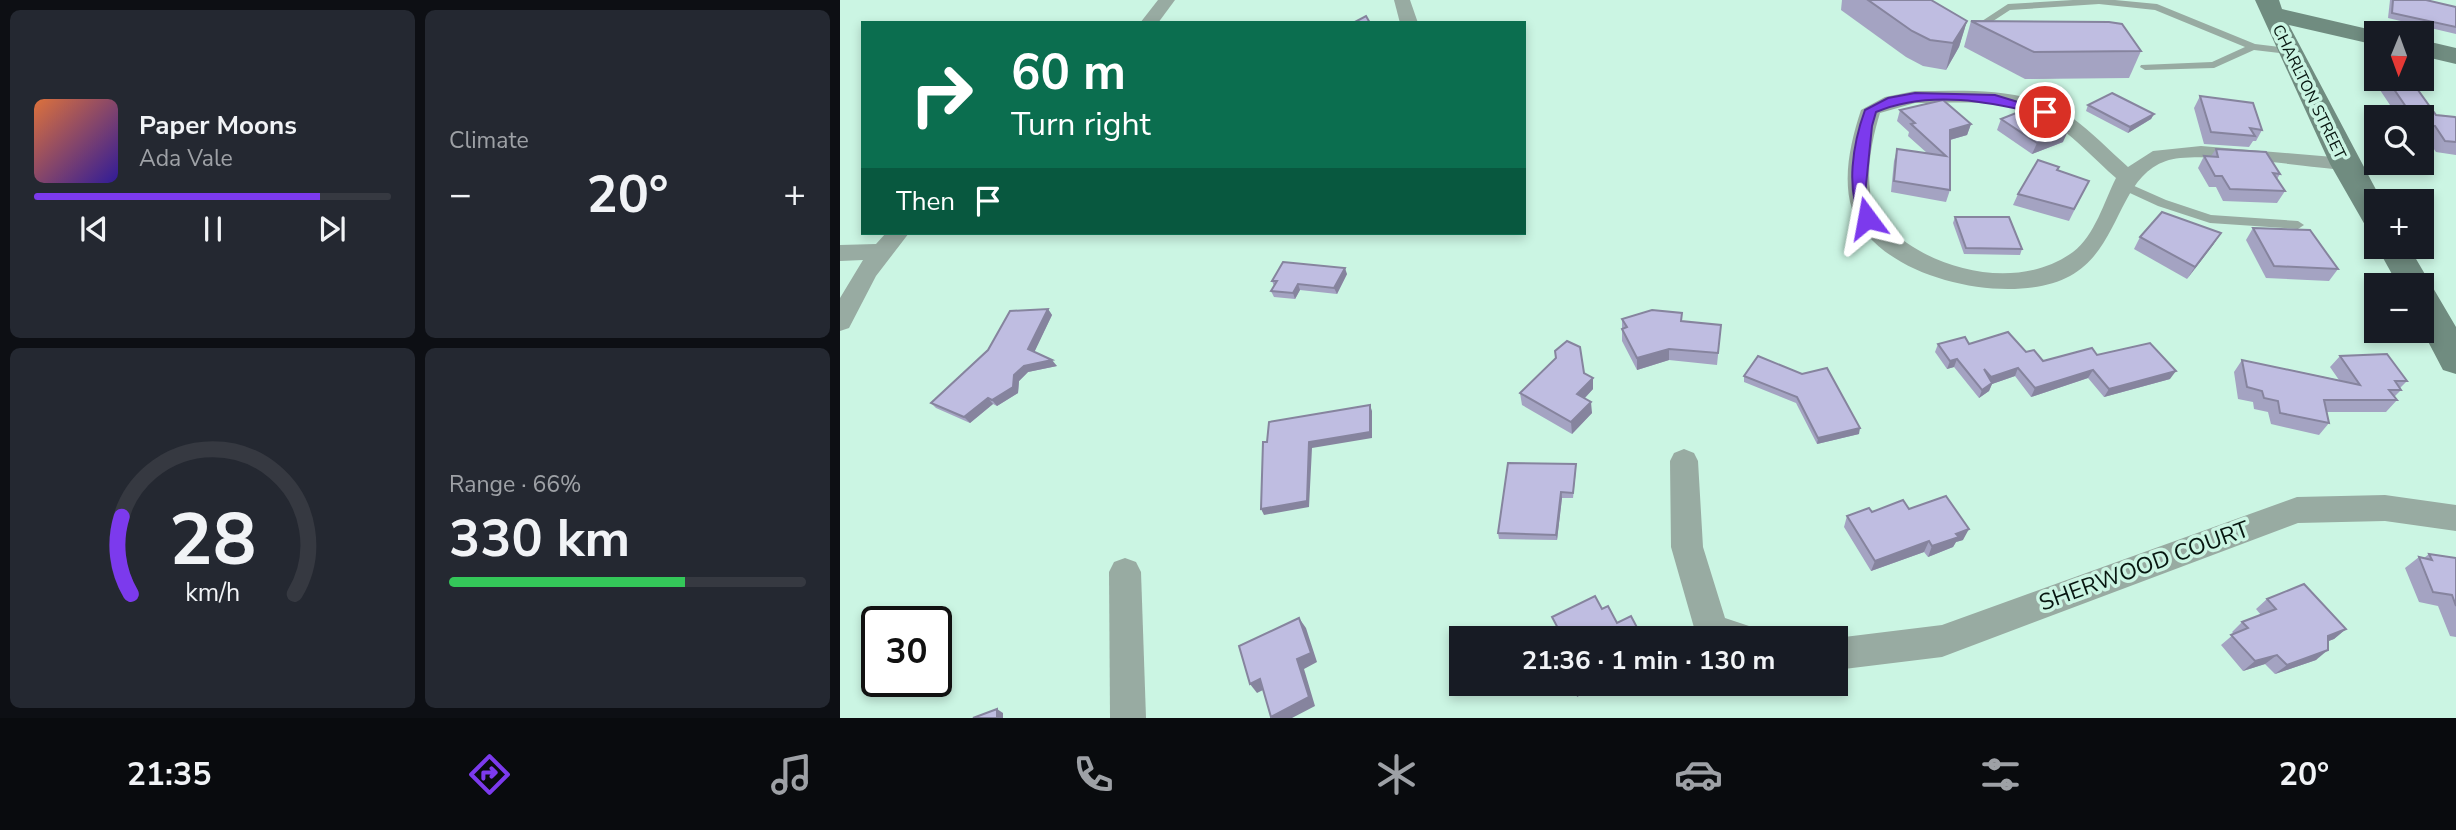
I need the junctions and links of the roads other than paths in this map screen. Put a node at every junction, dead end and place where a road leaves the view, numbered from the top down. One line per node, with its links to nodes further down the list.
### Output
1 (1167, 0): 4 (street)
2 (1402, 0): 5 (street)
3 (2269, 7): 7 (street); 9 (street, CHARLTON STREET)
4 (1151, 21)
5 (1409, 21)
6 (1984, 23): 8 (lane)
7 (2364, 35)
8 (2253, 47): 9 (lane); 12 (lane)
9 (2289, 51): 13 (street, CHARLTON STREET)
10 (2434, 51): 11 (street)
11 (2456, 56)
12 (2146, 67)
13 (2345, 164): 14 (street); 15 (street, CHARLTON STREET)
14 (2125, 181): 14 (street); 16 (lane)
15 (2364, 197)
16 (2298, 226)
17 (896, 235): 18 (street)
18 (881, 252): 19 (street); 21 (street)
19 (840, 253)
20 (2434, 319): 22 (street)
21 (840, 321)
22 (2456, 359)
23 (1684, 461): 26 (street)
24 (2456, 518): 27 (street, SHERWOOD COURT)
25 (1125, 572): 28 (street)
26 (1711, 626)
27 (1848, 653)
28 (1128, 718)

